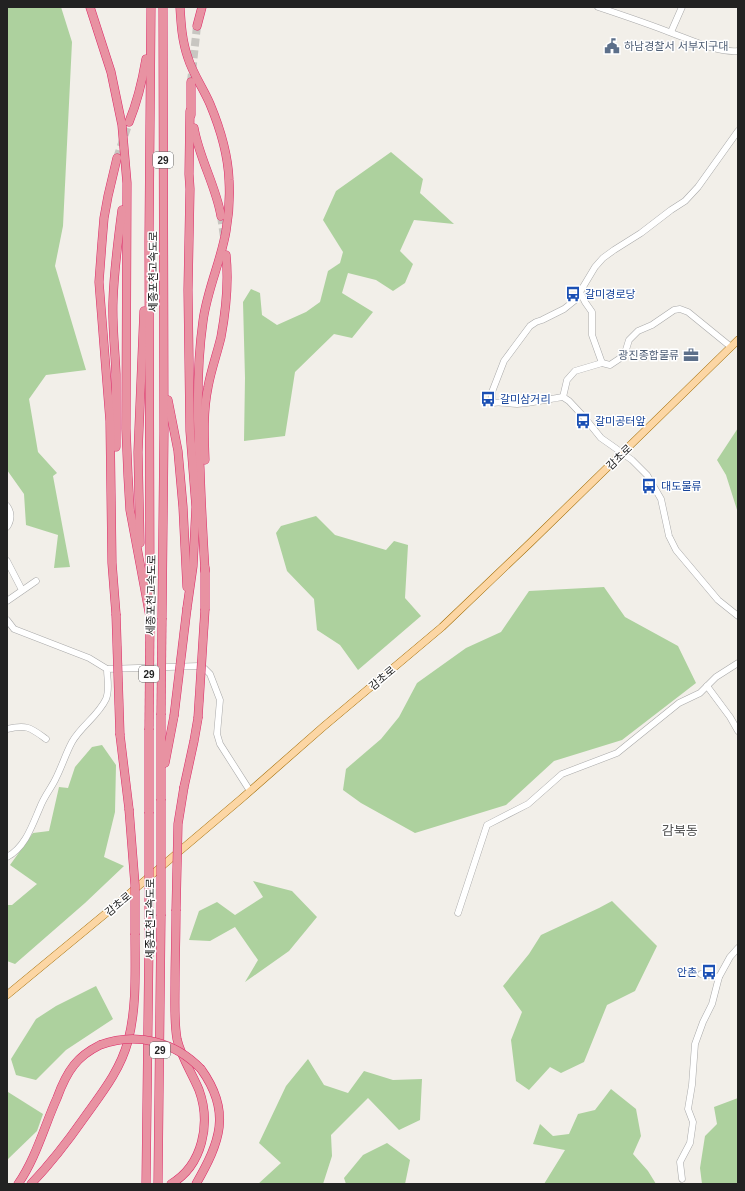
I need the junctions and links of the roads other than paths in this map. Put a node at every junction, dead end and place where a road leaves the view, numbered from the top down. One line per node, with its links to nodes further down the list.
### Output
1 (90, 7): 17 (highway)
2 (151, 7): 10 (highway, 세종포천고속도로 / 29)
3 (163, 7): 25 (highway, 세종포천고속도로 / 29)
4 (180, 7): 32 (highway)
5 (202, 7): 8 (highway)
6 (598, 7): 9 (street)
7 (682, 7): 9 (street)
8 (197, 26)
9 (671, 32): 11 (street)
10 (150, 33): 14 (highway); 19 (highway, 세종포천고속도로 / 29)
11 (738, 51)
12 (191, 82): 13 (highway)
13 (190, 111): 18 (highway); 36 (highway)
14 (129, 122)
15 (738, 130): 21 (street)
16 (117, 158): 37 (highway)
17 (127, 183): 31 (highway); 37 (highway)
18 (221, 216)
19 (149, 240): 31 (highway); 39 (highway, 세종포천고속도로 / 29)
20 (226, 255): 32 (highway)
21 (580, 292): 24 (street); 26 (street)
22 (738, 340): 23 (main road, 감초로)
23 (731, 347): 24 (street); 27 (main road, 감초로)
24 (602, 363): 26 (street)
25 (164, 382): 36 (highway); 47 (highway, 세종포천고속도로 / 29, bridge)
26 (563, 397): 27 (street)
27 (623, 453): 38 (street); 48 (main road, 감초로)
28 (7, 506): 29 (street)
29 (7, 527)
30 (7, 561): 34 (street)
31 (141, 568): 39 (highway)
32 (205, 571): 60 (highway, bridge)
33 (36, 581): 34 (street)
34 (22, 590): 35 (street)
35 (7, 601)
36 (187, 608): 47 (highway, bridge)
37 (116, 614): 57 (highway, bridge)
38 (738, 616)
39 (150, 618): 58 (highway, 세종포천고속도로 / 29, bridge)
40 (7, 620): 42 (street)
41 (738, 663): 43 (street)
42 (106, 669): 48 (street); 49 (street)
43 (707, 686): 45 (street); 50 (street)
44 (7, 729): 46 (street)
45 (738, 731)
46 (46, 739)
47 (161, 785): 59 (highway, 세종포천고속도로 / 29, bridge)
48 (250, 791): 54 (main road, 감초로)
49 (7, 858)
50 (458, 913)
51 (738, 948): 53 (street)
52 (701, 974): 53 (street)
53 (719, 977): 55 (street)
54 (7, 994)
55 (682, 1179)
56 (18, 1184): 61 (highway, bridge)
57 (31, 1184)
58 (146, 1184)
59 (158, 1184)
60 (171, 1184)
61 (196, 1184)

